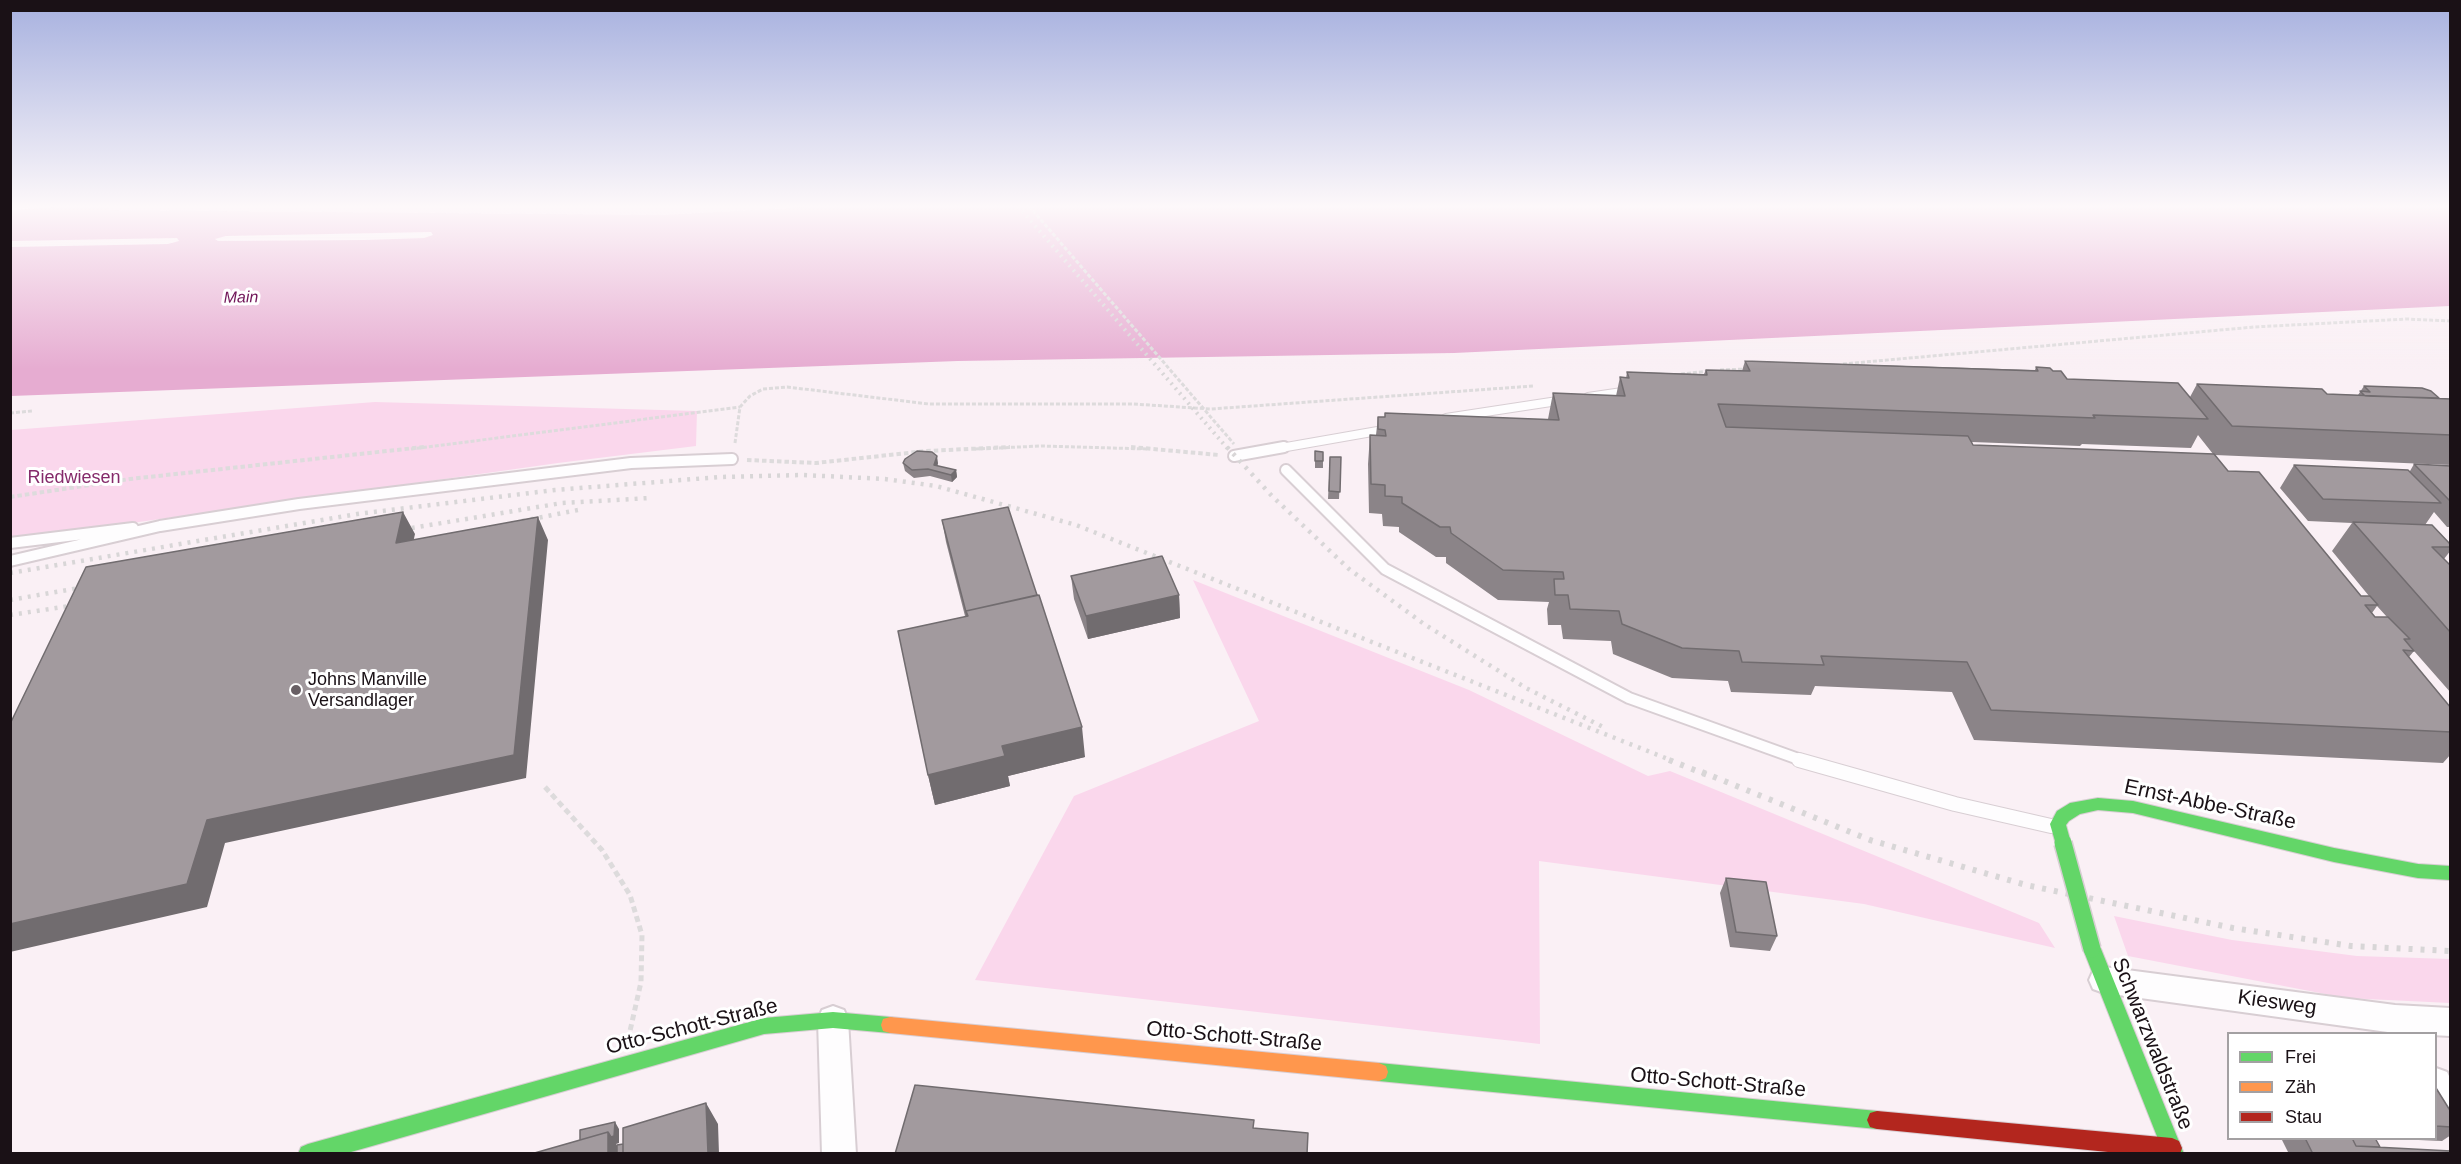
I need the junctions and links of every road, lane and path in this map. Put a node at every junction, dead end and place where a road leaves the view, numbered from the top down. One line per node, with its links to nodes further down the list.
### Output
1 (1076, 260): 15 (path, bridge)
2 (2451, 321): 3 (path)
3 (1833, 365)
4 (1747, 369): 5 (path)
5 (1670, 375)
6 (1540, 385): 10 (path)
7 (1641, 390): 8 (lane)
8 (1581, 398)
9 (1569, 399): 13 (lane)
10 (740, 407): 17 (path); 19 (path)
11 (32, 411): 12 (path)
12 (10, 413)
13 (1434, 420)
14 (1400, 427): 16 (lane)
15 (1234, 444)
16 (1234, 456): 17 (path)
17 (732, 459): 20 (lane)
18 (1286, 470): 24 (lane)
19 (10, 497)
20 (160, 526): 21 (lane); 22 (lane)
21 (10, 543)
22 (10, 561)
23 (545, 788): 30 (path)
24 (2059, 828): 25 (street, Ernst-Abbe-Straße); 26 (street, Schwarzwaldstraße, bridge)
25 (2451, 873)
26 (2104, 980): 29 (street, Kiesweg); 33 (street, Schwarzwaldstraße)
27 (833, 1020): 30 (street, Otto-Schott-Straße); 33 (street, Otto-Schott-Straße); 35 (street)
28 (2451, 1022): 29 (street, Kiesweg)
29 (2399, 1026)
30 (619, 1066): 34 (street, Otto-Schott-Straße)
31 (2437, 1085): 32 (street)
32 (2451, 1107)
33 (2173, 1151)
34 (308, 1154)
35 (839, 1154)

